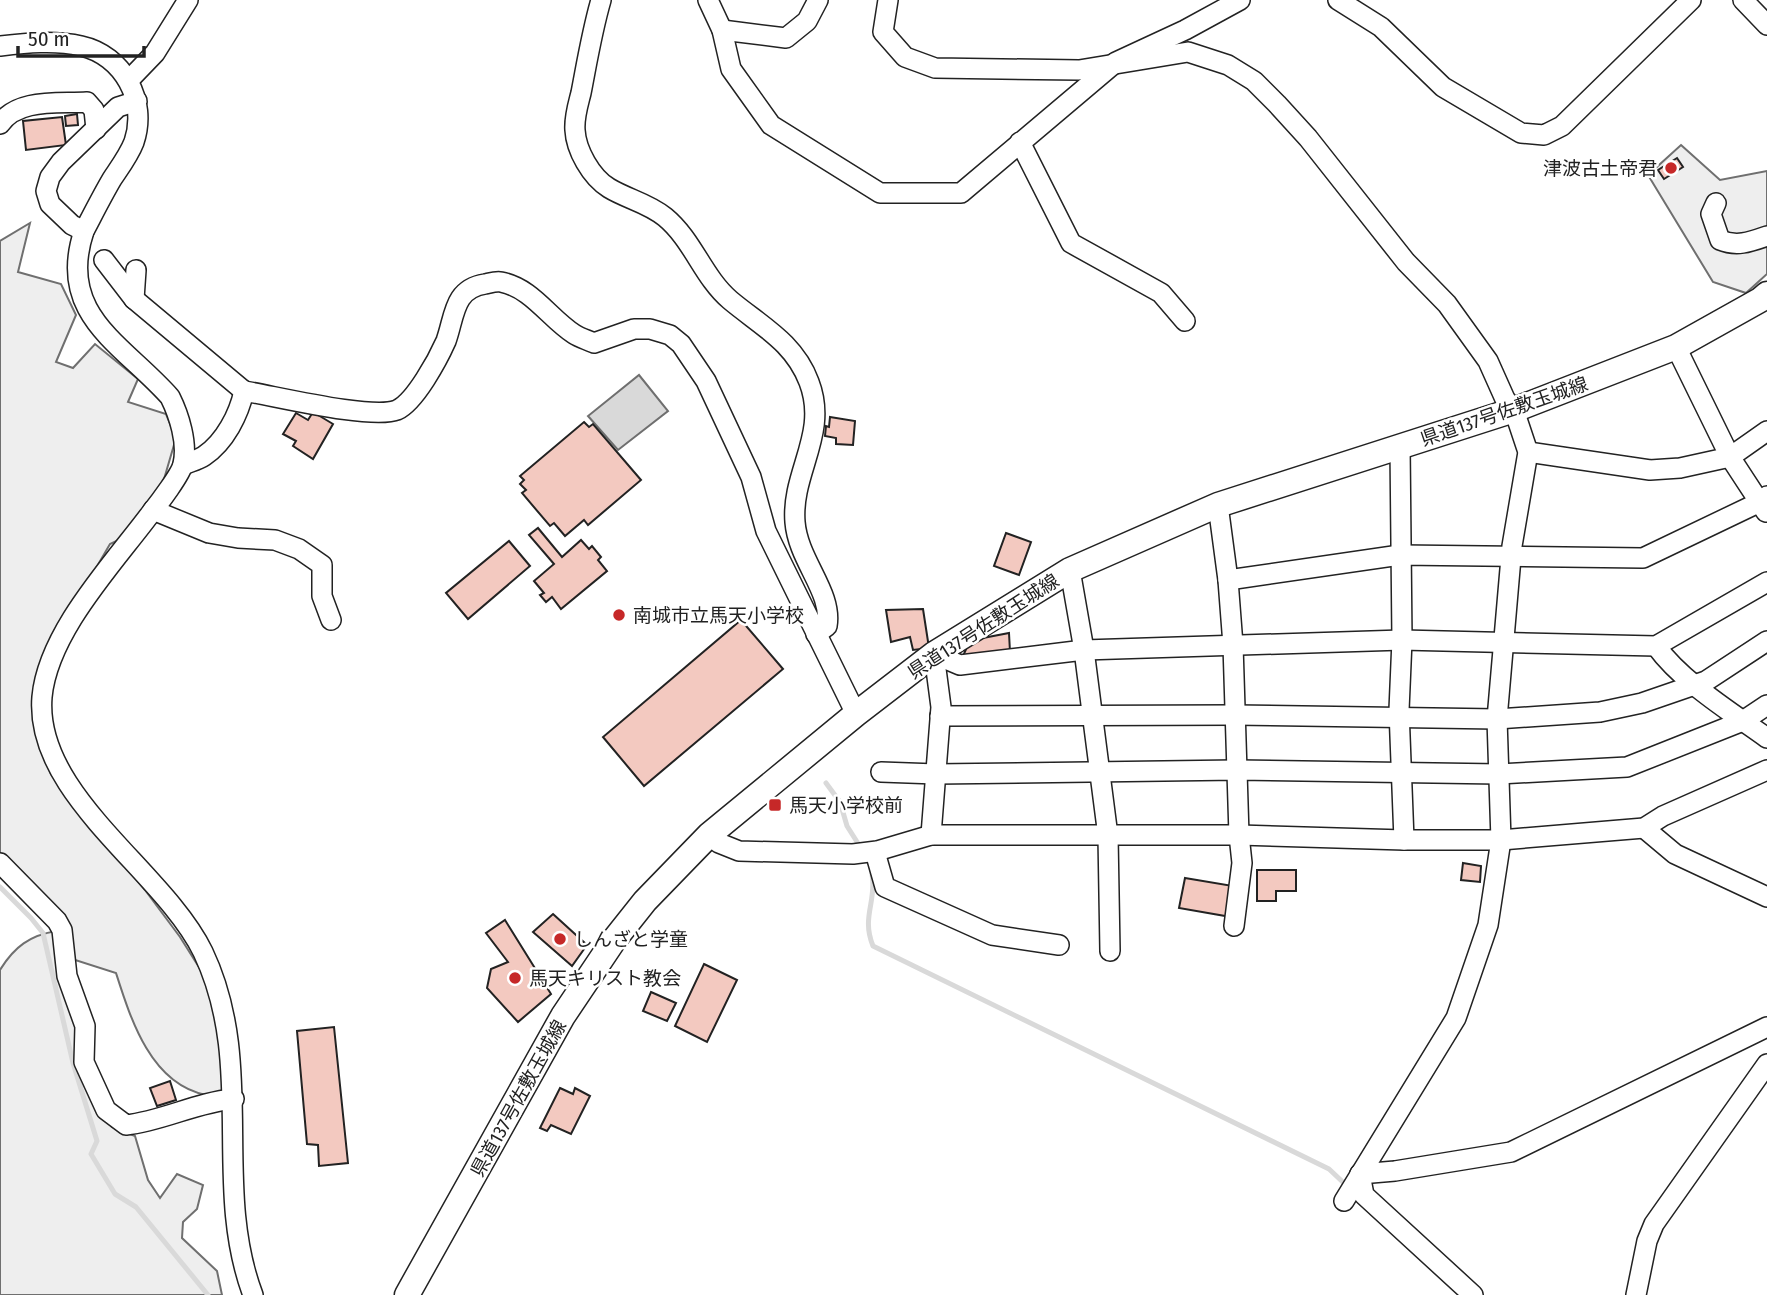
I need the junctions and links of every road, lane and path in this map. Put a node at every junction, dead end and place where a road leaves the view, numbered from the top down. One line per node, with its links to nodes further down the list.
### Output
1 (188, 0): 14 (street)
2 (601, 0): 44 (street)
3 (708, 0): 11 (street)
4 (818, 0): 11 (street)
5 (888, 0): 13 (street)
6 (1240, 0): 13 (street)
7 (1338, 0): 8 (street)
8 (1691, 0)
9 (1743, 0): 10 (street)
10 (1767, 24)
11 (722, 30): 18 (street)
12 (0, 46): 14 (street)
13 (1116, 62): 18 (street); 29 (street)
14 (129, 80): 15 (street)
15 (137, 101): 17 (street); 20 (street)
16 (0, 124): 17 (street)
17 (96, 129): 20 (street)
18 (1020, 142): 26 (street)
19 (1716, 203): 21 (street)
20 (84, 232): 34 (street)
21 (1767, 236)
22 (104, 260): 24 (street)
23 (136, 270): 24 (street)
24 (134, 299): 28 (street)
25 (1765, 303): 27 (main road, 県道137号佐敷玉城線)
26 (1185, 321)
27 (1676, 347): 29 (main road, 県道137号佐敷玉城線); 33 (street)
28 (244, 391): 34 (street); 44 (street)
29 (1514, 410): 31 (main road, 県道137号佐敷玉城線); 32 (street)
30 (1767, 431): 33 (street)
31 (1400, 446): 36 (main road, 県道137号佐敷玉城線); 38 (street)
32 (1528, 452): 33 (street); 39 (street)
33 (1730, 457): 35 (street)
34 (183, 465): 37 (street)
35 (1765, 504): 39 (street)
36 (1218, 505): 40 (main road, 県道137号佐敷玉城線); 41 (street)
37 (153, 510): 43 (street); 84 (street)
38 (1400, 555): 39 (street); 41 (street); 45 (street)
39 (1511, 557): 47 (street)
40 (1070, 570): 50 (street); 51 (main road, 県道137号佐敷玉城線)
41 (1228, 580): 48 (street)
42 (1767, 582): 49 (street)
43 (331, 620)
44 (816, 634): 54 (street)
45 (1402, 640): 47 (street); 48 (street); 58 (street)
46 (1767, 641): 52 (street)
47 (1504, 643): 49 (street); 59 (street)
48 (1233, 645): 50 (street); 55 (street)
49 (1656, 646): 52 (street)
50 (1084, 650): 51 (street); 57 (street)
51 (934, 654): 54 (main road, 県道137号佐敷玉城線); 56 (street)
52 (1696, 684): 59 (street); 60 (street)
53 (1767, 705): 60 (street)
54 (856, 714): 70 (main road, 県道137号佐敷玉城線)
55 (1235, 715): 57 (street); 58 (street); 63 (street)
56 (940, 716): 57 (street); 67 (street)
57 (1092, 717): 65 (street)
58 (1399, 719): 59 (street); 66 (street)
59 (1497, 719): 68 (street)
60 (1743, 721): 61 (street); 68 (street)
61 (1767, 738)
62 (1767, 769): 69 (street)
63 (1237, 770): 65 (street); 66 (street); 72 (street)
64 (881, 772): 67 (street)
65 (1099, 772): 67 (street); 73 (street)
66 (1401, 772): 68 (street); 74 (street)
67 (936, 774): 71 (street)
68 (1499, 774): 75 (street)
69 (1644, 828): 75 (street); 78 (street)
70 (709, 835): 76 (street); 88 (main road, 県道137号佐敷玉城線)
71 (931, 835): 73 (street); 76 (street)
72 (1239, 835): 73 (street); 74 (street); 79 (street)
73 (1108, 836): 81 (street)
74 (1404, 840): 75 (street)
75 (1501, 840): 85 (street)
76 (875, 852): 80 (street)
77 (0, 863): 84 (street)
78 (1767, 897)
79 (1234, 926)
80 (1059, 945)
81 (1110, 951)
82 (1767, 1027): 85 (street)
83 (1767, 1064): 90 (street)
84 (234, 1099): 87 (street)
85 (1360, 1174): 86 (street); 89 (street)
86 (1344, 1201)
87 (253, 1295)
88 (407, 1295)
89 (1473, 1295)
90 (1636, 1295)

